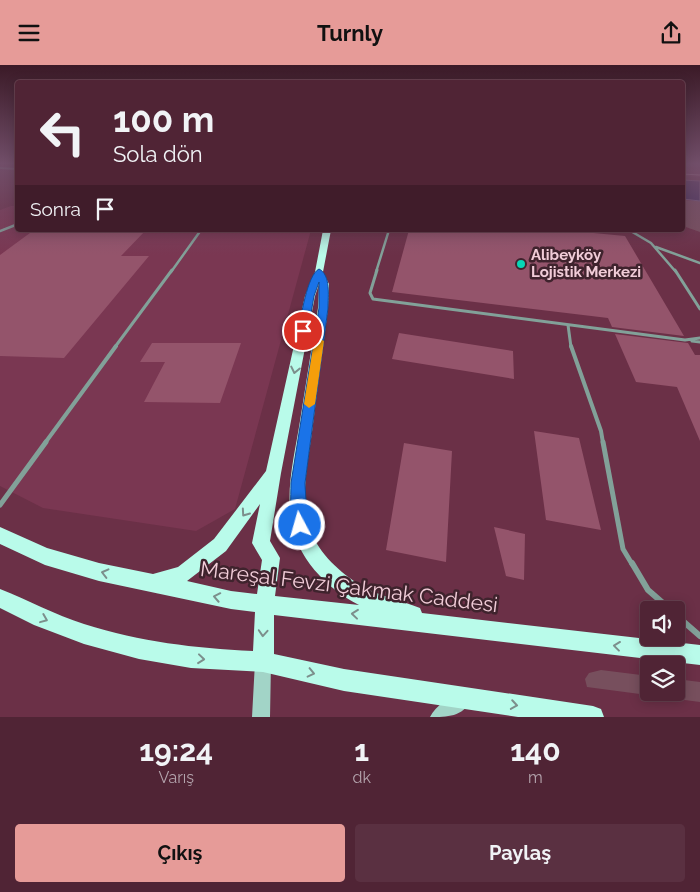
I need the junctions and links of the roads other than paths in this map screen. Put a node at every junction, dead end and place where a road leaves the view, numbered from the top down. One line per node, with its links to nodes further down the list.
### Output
1 (15, 224): 2 (lane)
2 (0, 231)
3 (200, 232): 16 (lane)
4 (327, 232): 9 (main road)
5 (388, 232): 11 (lane)
6 (633, 232): 7 (lane)
7 (654, 247): 8 (lane); 10 (lane)
8 (700, 263)
9 (319, 272): 15 (main road, one-way to 15); 23 (main road)
10 (700, 309)
11 (568, 325): 13 (lane); 20 (lane)
12 (700, 338): 13 (lane)
13 (685, 340): 14 (lane)
14 (700, 341)
15 (273, 473): 18 (main road, one-way to 18); 21 (main road)
16 (0, 505)
17 (0, 535): 18 (main road, Mareşal Fevzi Çakmak Caddesi, one-way to 17)
18 (152, 584): 21 (main road, Mareşal Fevzi Çakmak Caddesi, one-way to 18)
19 (0, 598): 26 (main road, one-way to 26)
20 (660, 601)
21 (265, 604): 23 (main road, Mareşal Fevzi Çakmak Caddesi, one-way to 21); 26 (main road, one-way to 26)
22 (685, 622): 24 (lane)
23 (438, 624): 25 (main road, Mareşal Fevzi Çakmak Caddesi, one-way to 23)
24 (700, 635)
25 (700, 655)
26 (263, 662): 27 (main road, one-way to 27); 28 (street)
27 (466, 697): 29 (street); 30 (main road, one-way to 30)
28 (261, 717)
29 (439, 717)
30 (593, 717)

